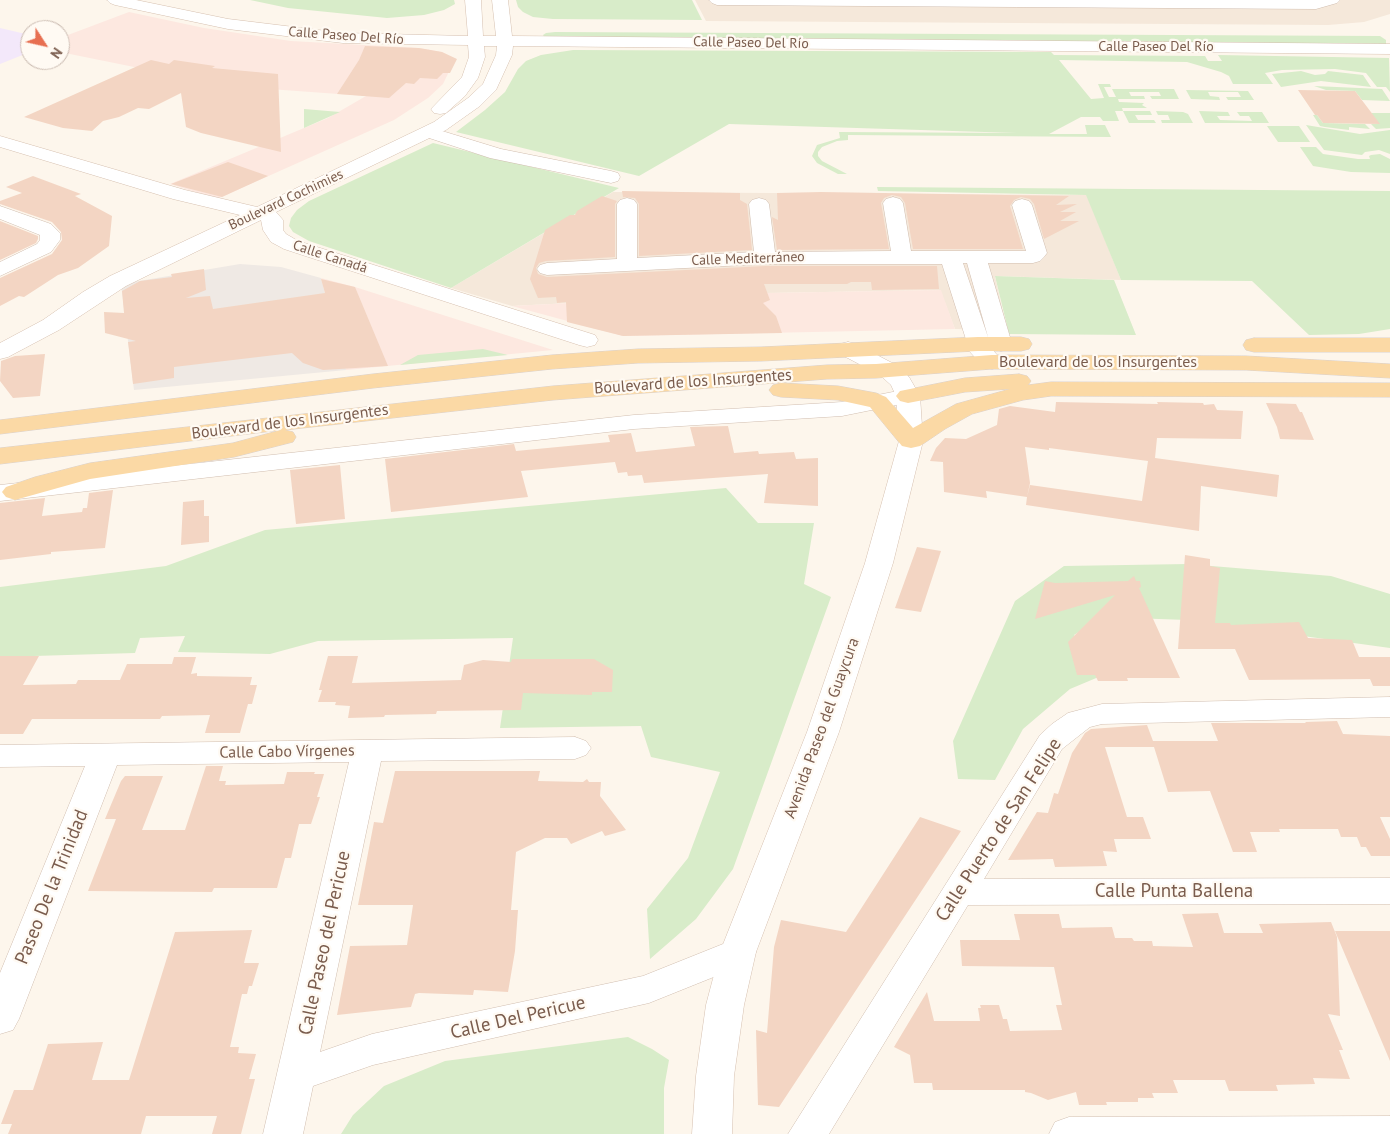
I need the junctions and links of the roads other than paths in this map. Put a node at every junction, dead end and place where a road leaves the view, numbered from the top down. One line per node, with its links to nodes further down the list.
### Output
1 (115, 0): 15 (street, Calle Paseo Del Río)
2 (473, 0): 15 (street, Boulevard Cochimies)
3 (500, 0): 16 (street, Boulevard Cochimies)
4 (717, 0): 5 (street)
5 (849, 1): 6 (street)
6 (978, 1): 7 (street)
7 (1109, 1): 9 (street)
8 (1329, 1): 9 (street)
9 (1221, 2)
10 (264, 13): 11 (street, Calle Paseo Del Río)
11 (337, 22)
12 (356, 24): 13 (street, Calle Paseo Del Río)
13 (404, 25)
14 (523, 26): 16 (street, Calle Paseo Del Río)
15 (471, 31): 16 (street, Calle Paseo Del Río); 25 (street, Boulevard Cochimies)
16 (504, 33): 17 (street, Calle Paseo Del Río); 18 (street, Boulevard Cochimies)
17 (1390, 49)
18 (429, 132): 20 (street); 27 (street, Boulevard Cochimies)
19 (0, 141): 25 (street)
20 (612, 177)
21 (893, 203): 28 (street)
22 (627, 204): 32 (street)
23 (759, 204): 31 (street)
24 (1022, 205): 30 (street, Calle Mediterráneo)
25 (232, 208): 27 (street); 35 (street, Boulevard Cochimies)
26 (0, 212): 34 (street)
27 (258, 213): 40 (street, Calle Canadá); 44 (street, Boulevard Cochimies)
28 (902, 256): 29 (street, Calle Mediterráneo); 31 (street, Calle Mediterráneo)
29 (950, 257): 30 (street, Calle Mediterráneo); 36 (street)
30 (976, 257): 37 (street)
31 (765, 258): 32 (street, Calle Mediterráneo)
32 (627, 264): 33 (street, Calle Mediterráneo)
33 (546, 269)
34 (0, 270)
35 (70, 290)
36 (960, 290): 37 (street); 41 (street)
37 (984, 290): 45 (street)
38 (36, 312): 39 (street)
39 (0, 333)
40 (587, 340): 47 (main road)
41 (978, 344): 43 (main road, Boulevard de los Insurgentes); 45 (street)
42 (1390, 345): 45 (main road, Boulevard de los Insurgentes)
43 (848, 349): 46 (main road, Boulevard de los Insurgentes); 48 (street)
44 (0, 352)
45 (996, 353): 48 (main road, Boulevard de los Insurgentes); 49 (main road, Boulevard de los Insurgentes)
46 (761, 354): 47 (main road, Boulevard de los Insurgentes); 55 (main road)
47 (678, 355): 56 (main road, Boulevard de los Insurgentes)
48 (888, 370): 51 (main road, Boulevard de los Insurgentes); 53 (street)
49 (1390, 371)
50 (1390, 376): 53 (main road)
51 (650, 384): 54 (main road); 55 (main road, Boulevard de los Insurgentes)
52 (1390, 390): 57 (main road)
53 (908, 396): 54 (street); 57 (street, Avenida Paseo del Guaycura)
54 (878, 402): 57 (main road); 59 (street)
55 (366, 413): 58 (main road, Boulevard de los Insurgentes); 59 (main road)
56 (0, 427)
57 (911, 441): 67 (street, Avenida Paseo del Guaycura)
58 (0, 456)
59 (7, 492)
60 (1390, 707): 66 (street, Calle Puerto de San Felipe)
61 (575, 748): 62 (street, Calle Cabo Vírgenes)
62 (367, 751): 63 (street, Calle Cabo Vírgenes); 69 (street, Calle Paseo del Pericue)
63 (105, 754): 64 (street, Calle Cabo Vírgenes); 68 (street, Paseo De la Trinidad)
64 (0, 756)
65 (1390, 891): 66 (street, Calle Punta Ballena)
66 (958, 892): 73 (street, Calle Puerto de San Felipe)
67 (738, 952): 69 (street, Calle Del Pericue); 72 (street, Avenida Paseo del Guaycura)
68 (0, 1019)
69 (296, 1076): 71 (street, Calle Paseo del Pericue)
70 (1390, 1133): 74 (street)
71 (283, 1134)
72 (712, 1134)
73 (808, 1134)
74 (1069, 1134)

